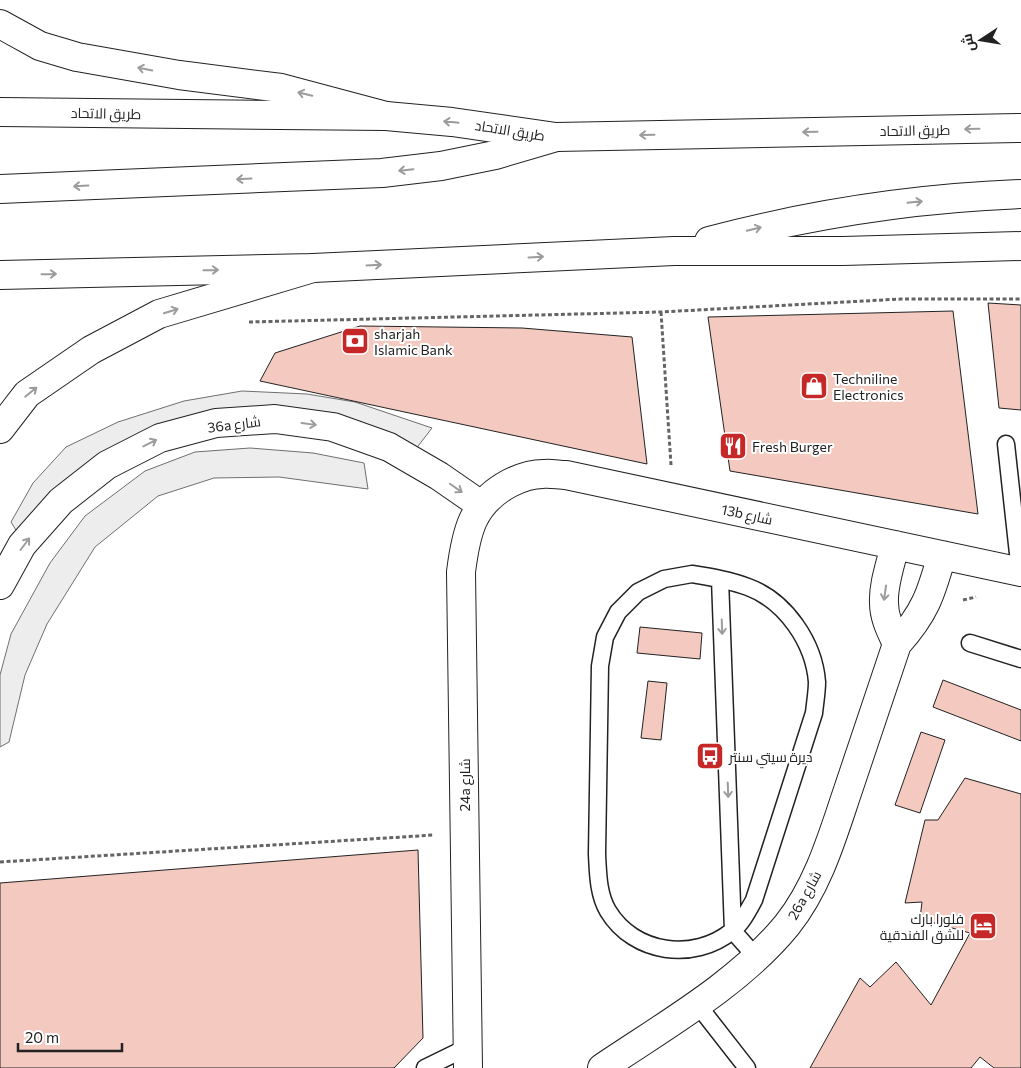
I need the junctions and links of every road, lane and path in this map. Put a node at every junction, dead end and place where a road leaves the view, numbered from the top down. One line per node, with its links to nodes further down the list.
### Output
1 (0, 24): 3 (main road, one-way to 1)
2 (0, 112): 3 (main road, طريق الاتحاد)
3 (386, 116): 5 (main road, طريق الاتحاد, one-way to 3)
4 (1021, 128): 5 (main road, طريق الاتحاد, one-way to 5)
5 (556, 137): 6 (main road, one-way to 6)
6 (0, 189)
7 (1021, 194): 9 (main road, one-way to 7)
8 (1021, 246): 9 (main road)
9 (674, 251): 10 (main road, one-way to 9)
10 (313, 268): 11 (main road, one-way to 10); 15 (main road, one-way to 10)
11 (0, 275)
12 (1021, 299): 13 (path)
13 (661, 312): 14 (path); 17 (path)
14 (247, 322)
15 (0, 429)
16 (1006, 444): 21 (lane)
17 (673, 498): 18 (main road, 13b شارع); 19 (main road, 13b شارع)
18 (481, 505): 23 (main road, 36a شارع, one-way to 18); 27 (main road, 24a شارع)
19 (895, 545): 20 (main road, 13b شارع); 25 (main road, one-way to 25)
20 (942, 555): 21 (main road, 13b شارع); 25 (main road, 26a شارع)
21 (1020, 572)
22 (720, 579): 29 (lane, one-way to 29); 29 (lane); 29 (lane)
23 (0, 585)
24 (970, 642): 26 (lane)
25 (897, 644): 30 (main road, 26a شارع)
26 (1021, 659)
27 (465, 833): 28 (path); 32 (main road, 24a شارع)
28 (0, 862)
29 (732, 931): 30 (lane)
30 (756, 957): 31 (main road, 26a شارع)
31 (697, 1004): 34 (main road, 26a شارع); 35 (lane)
32 (468, 1057): 33 (lane)
33 (425, 1068)
34 (602, 1068)
35 (747, 1068)

